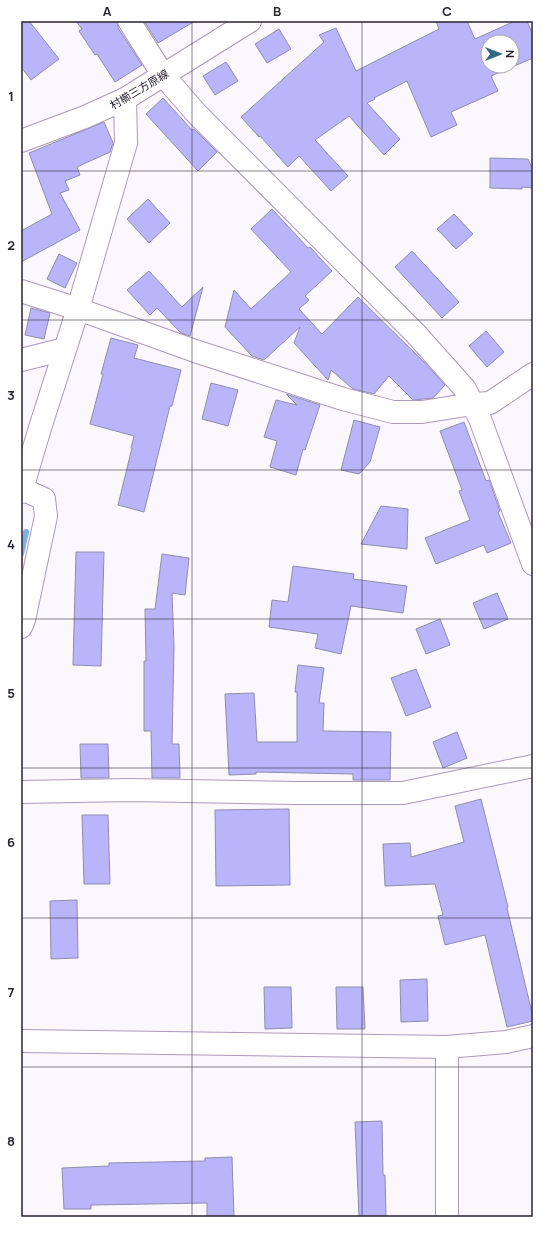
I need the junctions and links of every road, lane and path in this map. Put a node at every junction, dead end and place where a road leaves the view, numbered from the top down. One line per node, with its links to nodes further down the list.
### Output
1 (129, 21): 3 (street)
2 (250, 21): 3 (street, 村櫛三方原線)
3 (163, 75): 4 (street, 村櫛三方原線); 11 (street)
4 (125, 99): 5 (street, 村櫛三方原線); 7 (street)
5 (21, 141)
6 (21, 291): 7 (street)
7 (78, 309): 8 (street); 11 (street)
8 (65, 349): 9 (street); 12 (street)
9 (21, 360)
10 (533, 374): 11 (street)
11 (473, 404): 13 (street)
12 (21, 491): 14 (street)
13 (533, 564)
14 (21, 627)
15 (533, 766): 16 (street)
16 (21, 792)
17 (533, 1036): 19 (street)
18 (21, 1041): 19 (street)
19 (447, 1048): 20 (street)
20 (447, 1217)

